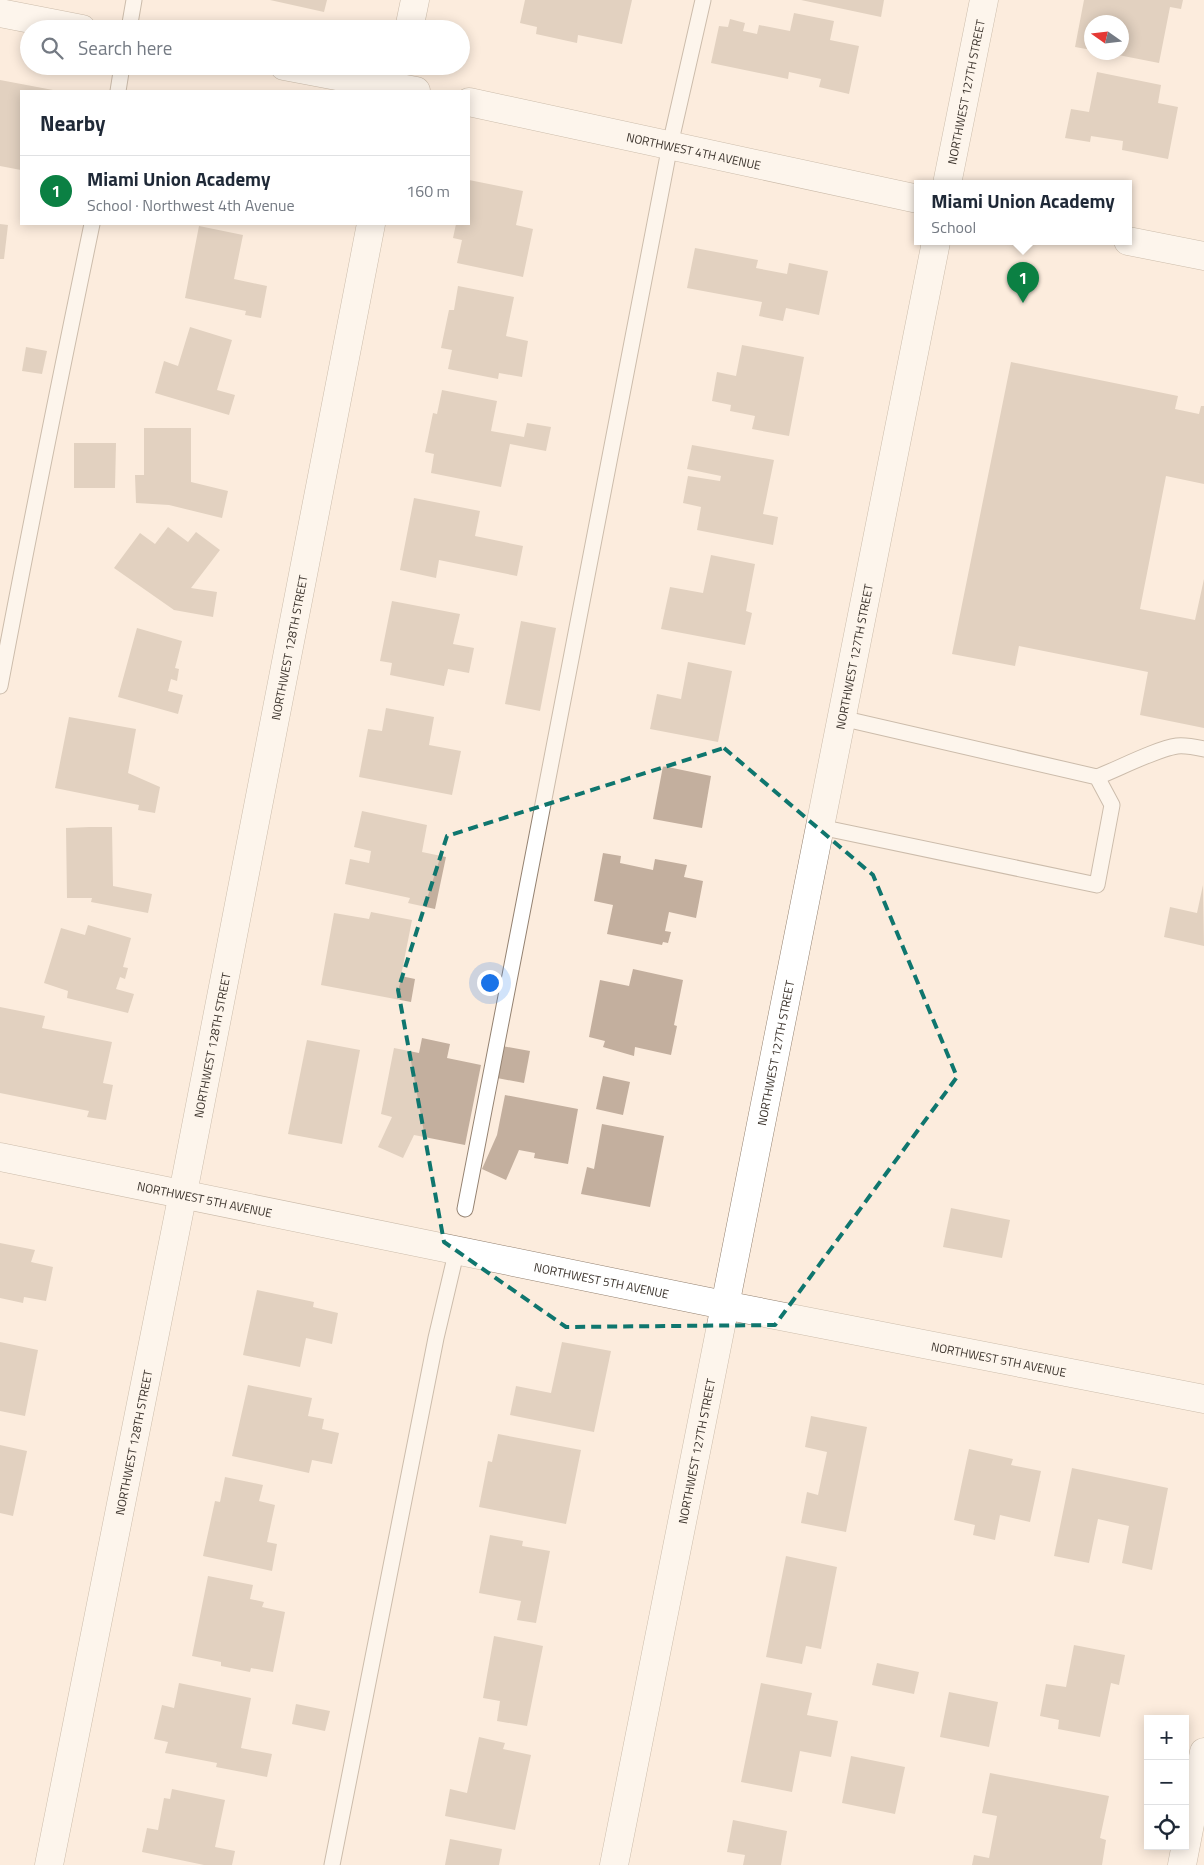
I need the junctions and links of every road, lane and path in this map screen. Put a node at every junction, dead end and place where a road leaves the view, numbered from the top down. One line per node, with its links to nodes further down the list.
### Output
1 (134, 0): 7 (lane)
2 (415, 0): 8 (street)
3 (703, 0): 14 (lane)
4 (984, 0): 15 (street, NORTHWEST 127TH STREET)
5 (0, 14): 6 (street)
6 (33, 20)
7 (131, 20)
8 (411, 20)
9 (121, 75): 12 (lane)
10 (344, 75): 11 (street)
11 (403, 84)
12 (118, 90)
13 (470, 102): 14 (street, NORTHWEST 4TH AVENUE)
14 (670, 145): 16 (street, NORTHWEST 4TH AVENUE); 29 (lane)
15 (948, 180)
16 (914, 198)
17 (92, 225): 22 (lane)
18 (371, 225): 28 (street, NORTHWEST 128TH STREET)
19 (1132, 242): 21 (street)
20 (935, 245): 23 (street, NORTHWEST 127TH STREET)
21 (1204, 256)
22 (0, 686)
23 (841, 718): 25 (lane); 26 (street, NORTHWEST 127TH STREET)
24 (1204, 749): 25 (lane)
25 (1097, 777): 26 (lane)
26 (820, 827): 31 (street, NORTHWEST 127TH STREET)
27 (0, 1157): 28 (street, NORTHWEST 5TH AVENUE)
28 (183, 1193): 30 (street, NORTHWEST 5TH AVENUE); 34 (street, NORTHWEST 128TH STREET)
29 (465, 1209)
30 (457, 1249): 31 (street, NORTHWEST 5TH AVENUE); 35 (lane)
31 (724, 1305): 32 (street, NORTHWEST 5TH AVENUE); 36 (street, NORTHWEST 127TH STREET)
32 (1204, 1399)
33 (1204, 1752): 37 (street)
34 (49, 1865)
35 (332, 1865)
36 (614, 1865)
37 (1182, 1865)

